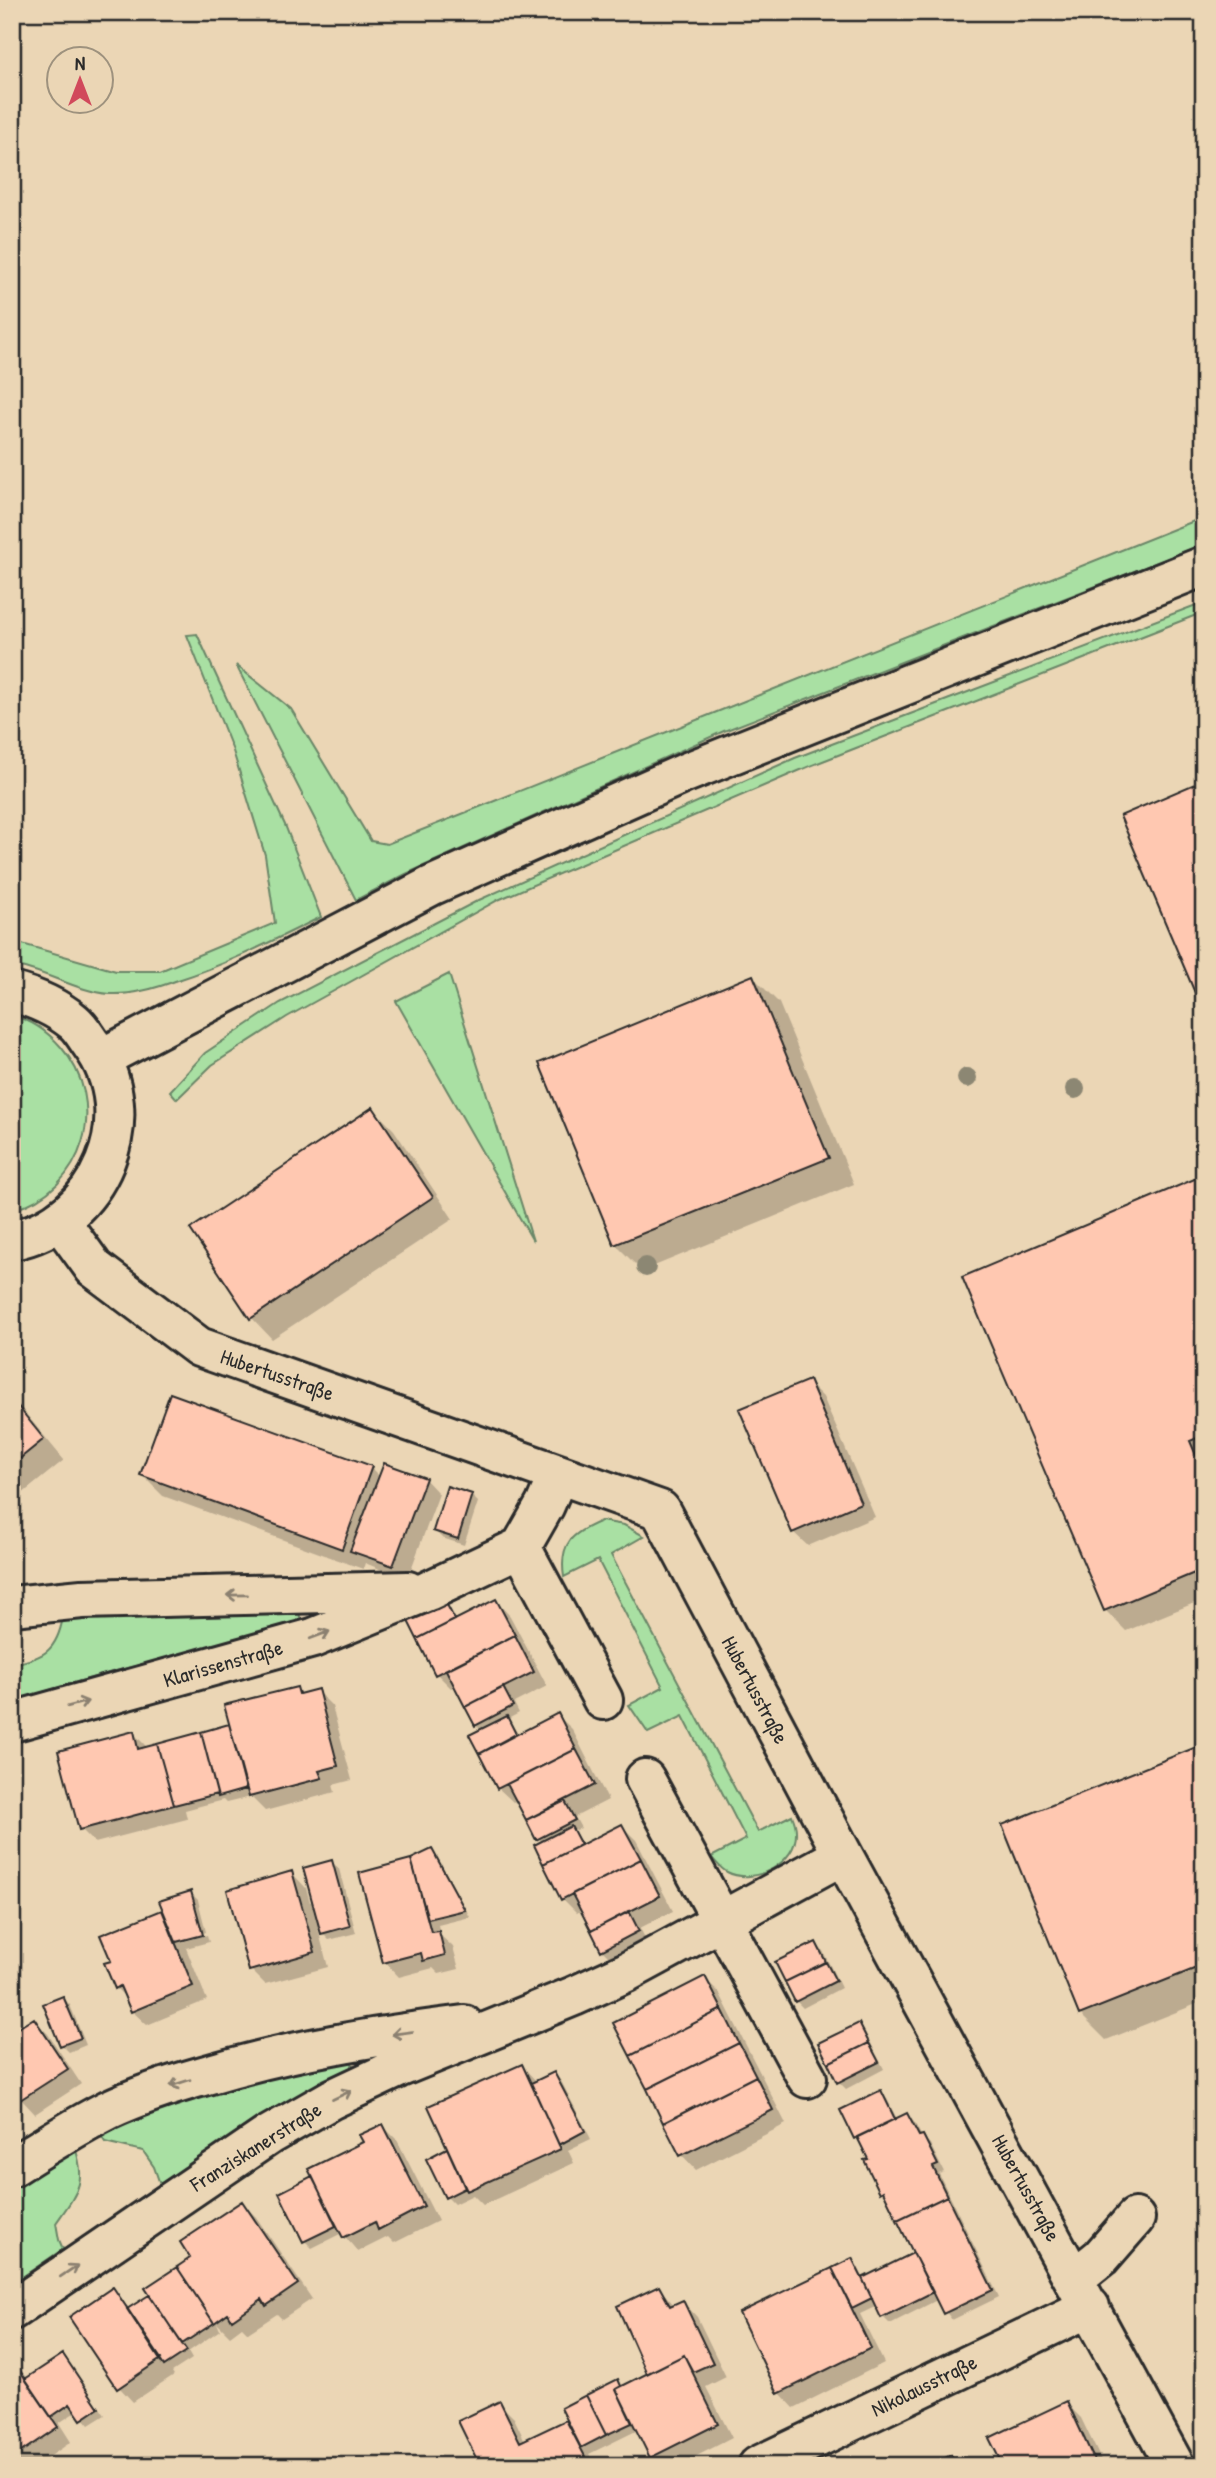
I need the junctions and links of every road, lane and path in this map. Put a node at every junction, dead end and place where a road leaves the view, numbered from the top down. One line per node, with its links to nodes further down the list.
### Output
1 (1204, 566): 3 (street)
2 (12, 992): 3 (street)
3 (102, 1058): 4 (street)
4 (60, 1221): 5 (street); 6 (street, Hubertusstraße)
5 (12, 1240)
6 (558, 1475): 7 (street); 13 (street, Hubertusstraße)
7 (521, 1547): 8 (street, Klarissenstraße); 10 (street)
8 (428, 1591): 9 (street, Klarissenstraße, one-way to 9); 11 (street, Klarissenstraße, one-way to 8)
9 (12, 1606)
10 (603, 1700)
11 (12, 1722)
12 (645, 1779): 14 (street)
13 (843, 1855): 14 (street, Franziskanerstraße); 19 (street, Hubertusstraße)
14 (723, 1921): 15 (street, Franziskanerstraße); 16 (street)
15 (518, 2018): 17 (street, Franziskanerstraße, one-way to 17); 20 (street, Franziskanerstraße, one-way to 15)
16 (807, 2078)
17 (12, 2167)
18 (1135, 2218): 19 (street, Nikolausstraße)
19 (1082, 2292): 21 (street, Nikolausstraße); 22 (street, Hubertusstraße)
20 (12, 2310)
21 (758, 2466)
22 (1175, 2466)

